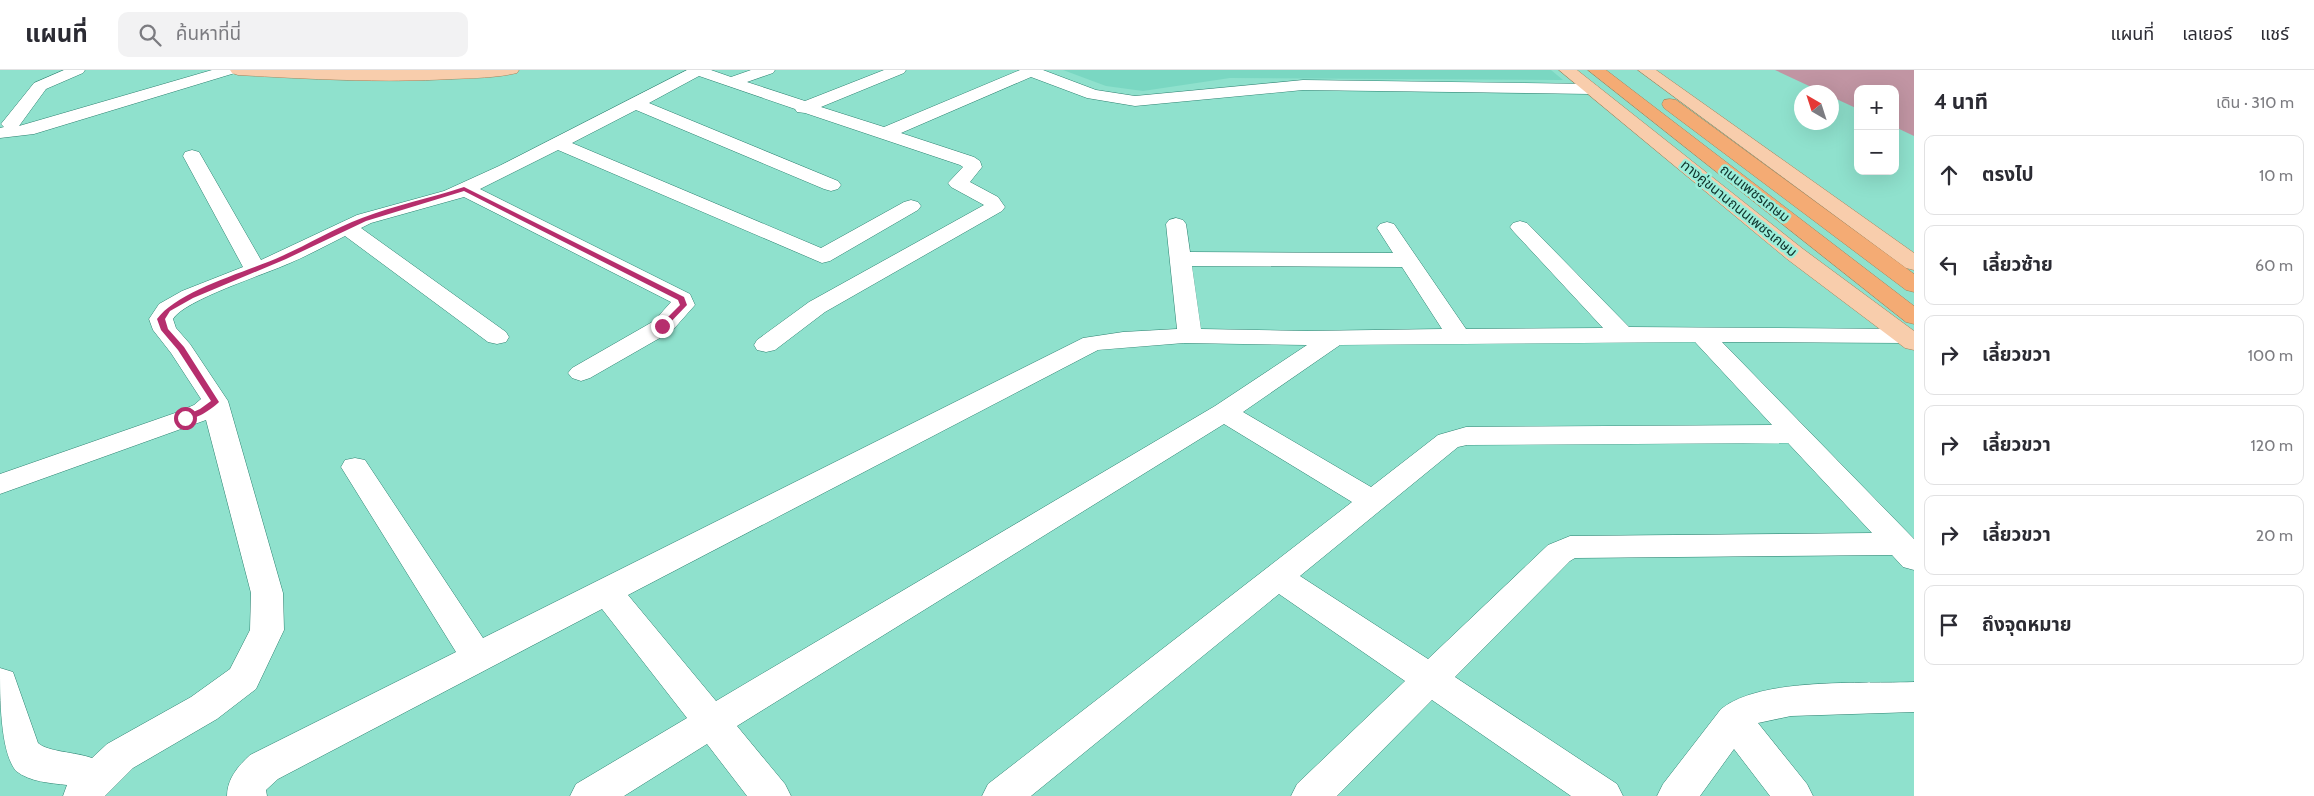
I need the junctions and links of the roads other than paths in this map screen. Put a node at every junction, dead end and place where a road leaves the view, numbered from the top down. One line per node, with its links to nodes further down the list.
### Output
1 (77, 70): 17 (street)
2 (197, 70): 17 (street)
3 (229, 70): 17 (street)
4 (238, 70): 5 (main road)
5 (511, 70)
6 (698, 70): 14 (street); 15 (street)
7 (768, 70): 14 (street)
8 (898, 70): 16 (street)
9 (1030, 70): 13 (street); 18 (street)
10 (1567, 70): 13 (main road, ทางคู่ขนานถนนเพชรเกษม)
11 (1624, 70): 32 (highway, ถนนเพชรเกษม)
12 (1646, 70): 30 (main road)
13 (1594, 80): 33 (main road, ทางคู่ขนานถนนเพชรเกษม)
14 (731, 82): 16 (street)
15 (637, 104): 19 (street); 21 (street)
16 (803, 108): 18 (street)
17 (3, 129)
18 (883, 134): 40 (street)
19 (559, 144): 22 (street); 23 (street)
20 (192, 156): 31 (street)
21 (831, 185)
22 (464, 189): 25 (street); 41 (street)
23 (911, 206)
24 (1176, 224): 28 (street)
25 (346, 227): 31 (street); 38 (street)
26 (1520, 227): 34 (street)
27 (1387, 228): 29 (street)
28 (1179, 259): 29 (street); 35 (street)
29 (1408, 260): 36 (street)
30 (1914, 264)
31 (255, 269): 42 (street)
32 (1914, 285)
33 (1911, 332): 37 (street)
34 (1622, 334): 36 (street); 37 (street)
35 (1190, 335): 39 (street); 50 (street)
36 (1458, 335): 39 (street)
37 (1702, 335): 44 (street)
38 (497, 337)
39 (1334, 338): 43 (street)
40 (766, 345)
41 (581, 373)
42 (215, 402): 46 (street); 57 (street)
43 (1224, 412): 47 (street); 56 (street)
44 (1795, 434): 47 (street); 48 (street)
45 (355, 467): 51 (street)
46 (0, 484)
47 (1373, 501): 49 (street)
48 (1907, 552): 52 (street)
49 (1278, 577): 52 (street); 61 (street)
50 (607, 592): 51 (street); 56 (street)
51 (477, 658): 58 (street)
52 (1430, 681): 62 (street); 63 (street)
53 (0, 682): 57 (street)
54 (1914, 697): 55 (street)
55 (1734, 720): 64 (street); 65 (street)
56 (711, 724): 59 (street); 60 (street)
57 (89, 789)
58 (247, 796)
59 (590, 796)
60 (771, 796)
61 (1002, 796)
62 (1311, 796)
63 (1603, 796)
64 (1677, 796)
65 (1793, 796)

